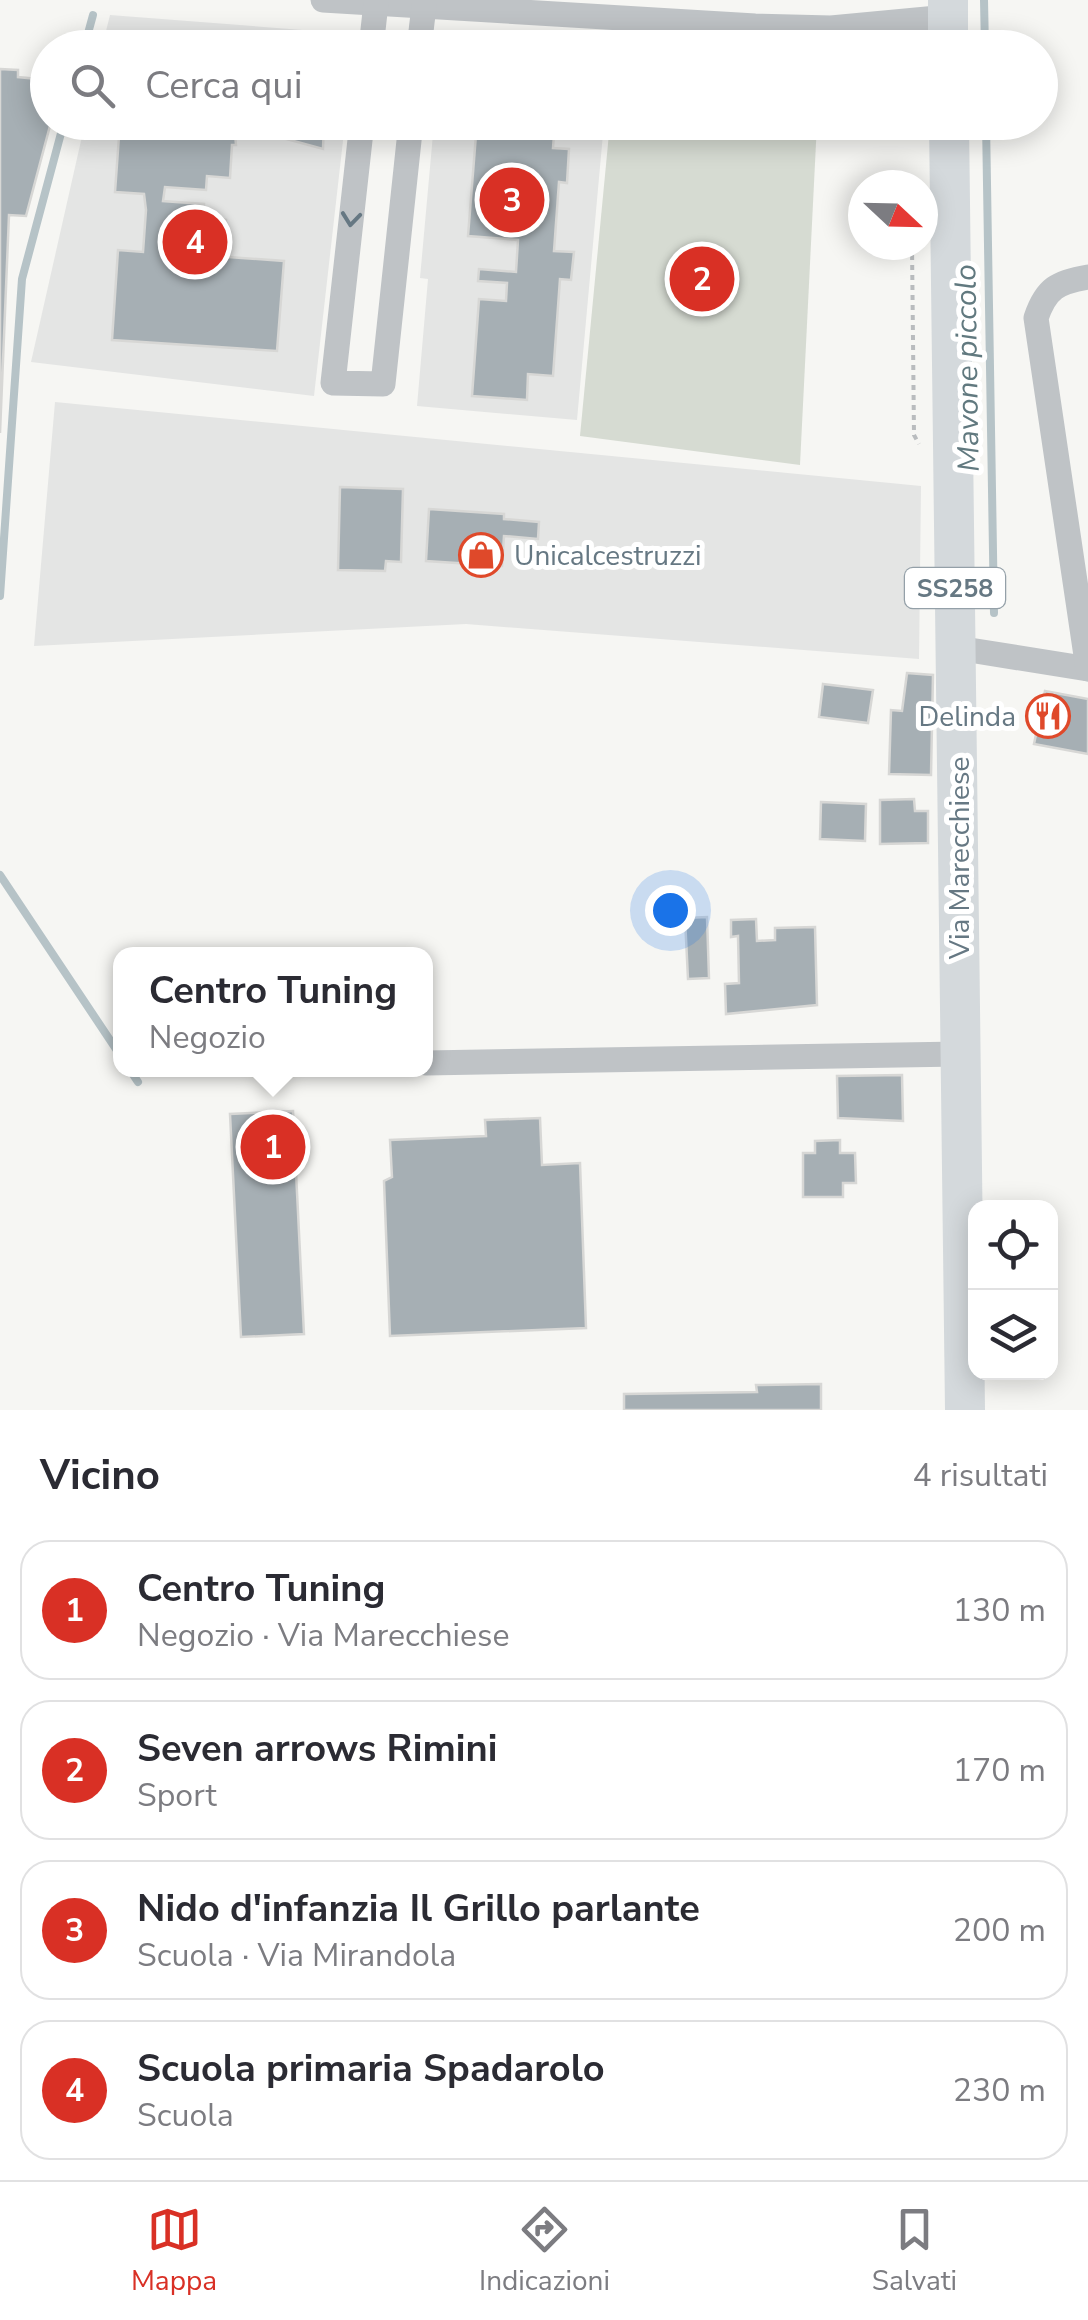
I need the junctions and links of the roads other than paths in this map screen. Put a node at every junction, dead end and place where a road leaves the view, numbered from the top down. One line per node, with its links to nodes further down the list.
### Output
1 (323, 0): 2 (street)
2 (376, 3): 3 (street); 5 (street)
3 (424, 6): 4 (street); 6 (street)
4 (948, 22)
5 (373, 30)
6 (422, 30)
7 (360, 140): 8 (street, one-way to 8)
8 (409, 140)
9 (949, 140): 11 (main road, Via Marecchiese / SS258)
10 (1088, 277): 12 (street)
11 (957, 648): 12 (street); 13 (main road, Via Marecchiese / SS258)
12 (1088, 669)
13 (960, 1054): 14 (street); 15 (main road, Via Marecchiese / SS258)
14 (433, 1063)
15 (965, 1410)

